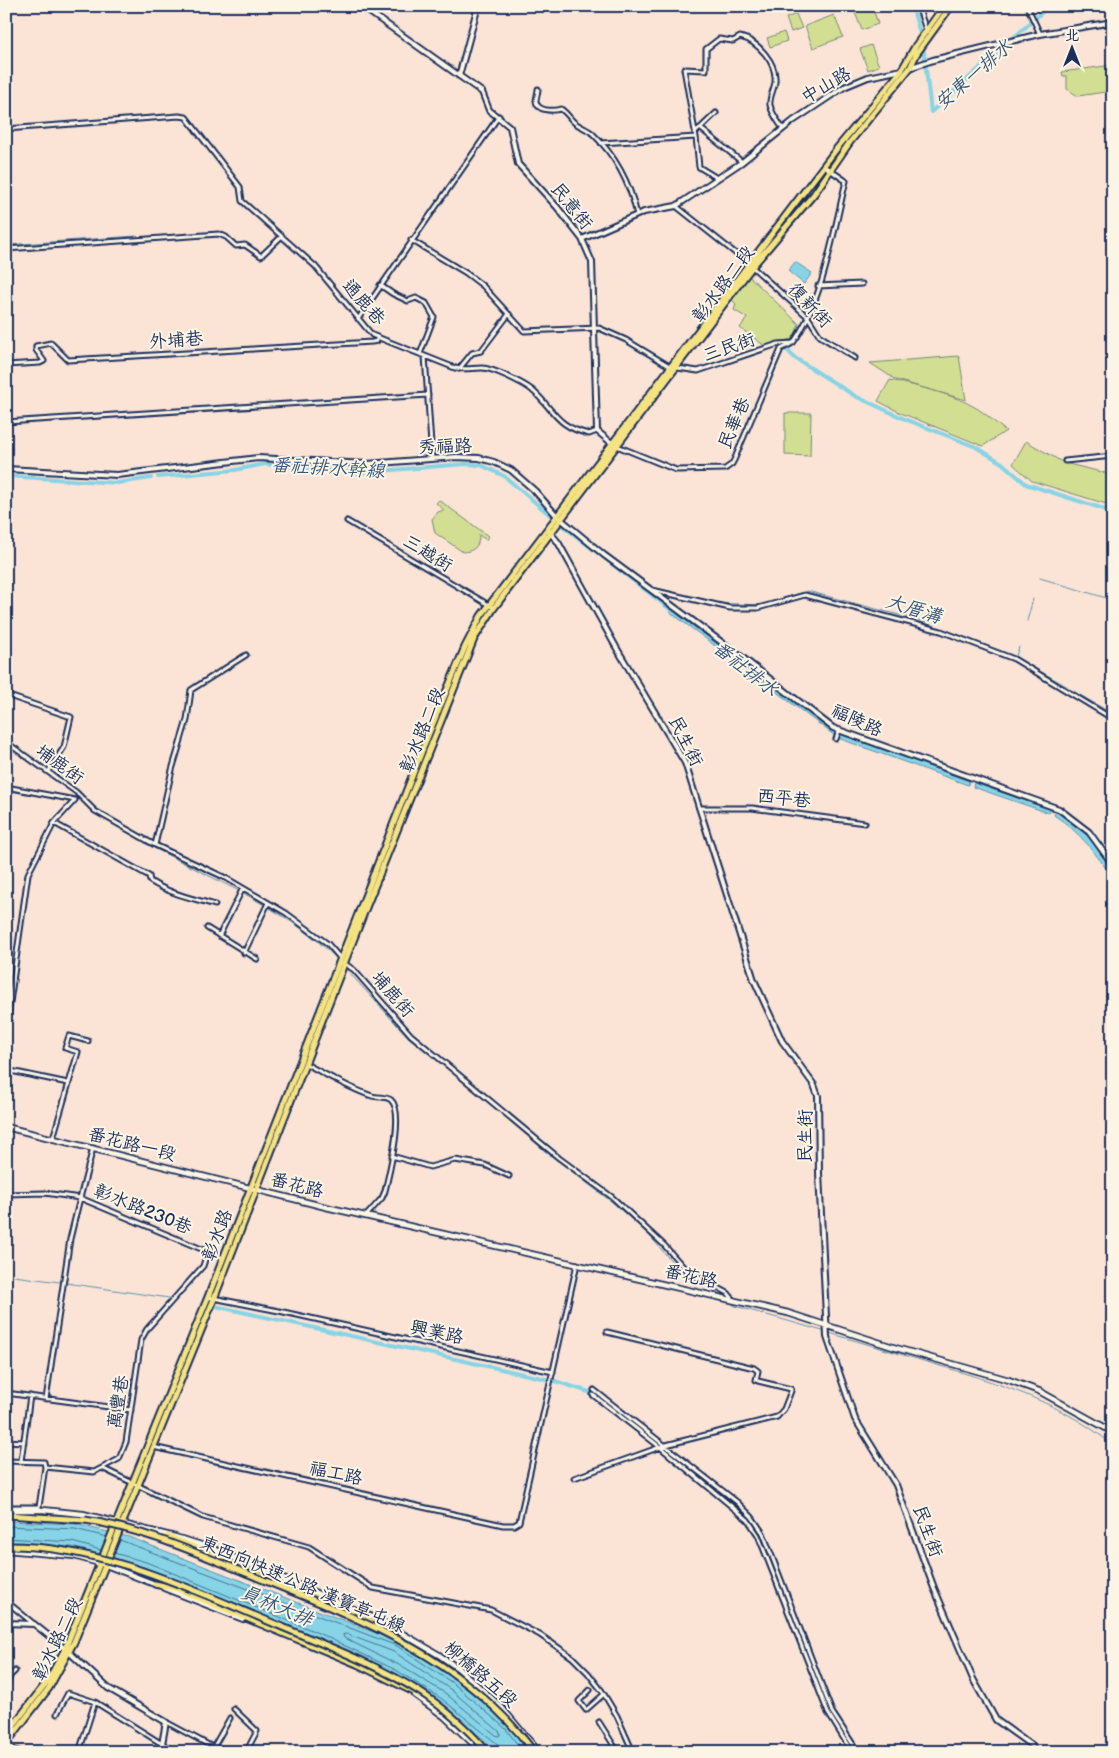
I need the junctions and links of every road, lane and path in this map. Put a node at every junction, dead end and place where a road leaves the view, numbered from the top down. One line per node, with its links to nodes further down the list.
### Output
1 (361, 6): 12 (street, 民意街)
2 (478, 6): 12 (street)
3 (918, 6): 8 (street)
4 (944, 6): 8 (main road)
5 (951, 6): 8 (main road)
6 (1027, 6): 9 (street)
7 (1113, 22): 9 (street, 中山路)
8 (927, 33): 10 (main road, 彰水路二段); 11 (main road, 彰水路二段)
9 (1040, 34): 10 (street, 中山路)
10 (910, 68): 11 (street, 中山路); 21 (main road, 彰水路二段)
11 (902, 71): 18 (street, 中山路); 21 (main road, 彰水路二段)
12 (459, 76): 15 (street, 民意街)
13 (538, 89): 22 (street)
14 (716, 113): 16 (street)
15 (500, 116): 30 (street, 民意街); 31 (street)
16 (700, 128): 19 (street); 23 (street)
17 (6, 129): 29 (street, 通鹿巷)
18 (783, 129): 19 (street); 23 (street, 中山路)
19 (696, 132): 20 (street)
20 (696, 137): 22 (street); 26 (street)
21 (847, 141): 24 (main road, 彰水路二段); 25 (main road, 彰水路二段)
22 (601, 143): 28 (street)
23 (742, 162): 26 (street, 中山路)
24 (824, 166): 25 (street); 33 (main road, 彰水路二段)
25 (829, 170): 33 (main road, 彰水路二段); 36 (street)
26 (718, 179): 27 (street, 中山路)
27 (676, 206): 28 (street, 中山路); 33 (street, 復新街)
28 (637, 215): 30 (street, 中山路)
29 (282, 236): 32 (street); 39 (street, 通鹿巷)
30 (582, 239): 40 (street, 民意街)
31 (411, 240): 34 (street); 37 (street)
32 (6, 249)
33 (750, 265): 38 (street, 復新街); 47 (main road, 彰水路二段)
34 (380, 284): 39 (street); 43 (street)
35 (862, 284): 36 (street)
36 (818, 286): 38 (street)
37 (509, 314): 40 (street); 48 (street)
38 (808, 317): 42 (street); 45 (street, 復新街)
39 (358, 319): 41 (street, 通鹿巷)
40 (594, 328): 47 (street, 三民街); 51 (street, 民意街)
41 (377, 338): 43 (street, 通鹿巷); 46 (street, 外埔巷)
42 (794, 343): 47 (street, 三民街); 52 (street, 民華巷)
43 (420, 354): 44 (street, 通鹿巷)
44 (424, 356): 48 (street, 通鹿巷); 49 (street)
45 (855, 358)
46 (6, 365)
47 (674, 368): 52 (main road, 彰水路二段)
48 (460, 369): 51 (street, 通鹿巷)
49 (428, 395): 50 (street); 54 (street)
50 (6, 422)
51 (597, 431): 52 (street)
52 (614, 445): 57 (main road, 彰水路二段)
53 (1113, 456): 55 (street)
54 (432, 460): 56 (street, 秀福路); 57 (street, 秀福路)
55 (1065, 461)
56 (6, 469)
57 (559, 518): 59 (main road, 彰水路二段); 60 (street, 福陵路)
58 (347, 521): 61 (street, 三越街)
59 (549, 531): 61 (main road, 彰水路二段); 70 (street, 民生街)
60 (649, 589): 64 (street); 65 (street, 福陵路)
61 (492, 606): 82 (main road, 彰水路二段)
62 (246, 655): 73 (street)
63 (6, 695): 68 (street)
64 (1113, 719)
65 (839, 731): 66 (street); 74 (street, 福陵路)
66 (836, 739)
67 (6, 742): 68 (street, 埔鹿街)
68 (48, 772): 73 (street, 埔鹿街)
69 (6, 787): 71 (street)
70 (699, 808): 72 (street, 西平巷); 104 (street, 民生街)
71 (54, 823): 77 (street); 83 (street)
72 (865, 823)
73 (155, 845): 75 (street, 埔鹿街)
74 (1113, 865)
75 (243, 888): 76 (street, 埔鹿街); 79 (street)
76 (268, 903): 80 (street); 82 (street, 埔鹿街)
77 (215, 905)
78 (207, 928): 79 (street)
79 (219, 936): 80 (street)
80 (244, 953): 81 (street)
81 (257, 959)
82 (343, 961): 85 (main road, 彰水路); 93 (main road, 彰水路); 103 (street, 埔鹿街)
83 (6, 1030)
84 (88, 1041): 87 (street)
85 (306, 1064): 91 (street); 94 (main road, 彰水路)
86 (6, 1070): 87 (street)
87 (68, 1084): 89 (street)
88 (6, 1127): 89 (main road, 番花路一段)
89 (53, 1138): 90 (main road, 番花路一段)
90 (93, 1148): 93 (main road, 番花路一段); 96 (street)
91 (392, 1156): 92 (street); 97 (street)
92 (509, 1176)
93 (250, 1188): 94 (main road, 番花路); 99 (main road, 彰水路)
94 (257, 1189): 97 (main road, 番花路); 102 (main road, 彰水路)
95 (6, 1194): 96 (street)
96 (80, 1198): 98 (street, 彰水路230巷); 111 (street)
97 (366, 1216): 100 (main road, 番花路)
98 (208, 1250): 99 (street, 彰水路230巷); 112 (street, 萬豐巷)
99 (223, 1258): 101 (main road, 彰水路)
100 (577, 1264): 103 (main road, 番花路); 106 (street)
101 (208, 1297): 102 (street, 興業路); 116 (main road, 彰水路)
102 (214, 1298): 106 (street, 興業路); 116 (main road, 彰水路)
103 (733, 1299): 104 (main road, 番花路)
104 (826, 1326): 113 (main road, 番花路); 167 (street, 民生街)
105 (607, 1332): 117 (street)
106 (553, 1372): 116 (street, 福工路)
107 (594, 1390): 117 (street)
108 (6, 1393): 110 (street)
109 (593, 1395): 117 (street)
110 (30, 1396): 111 (street); 115 (street)
111 (46, 1398): 112 (street)
112 (131, 1410): 121 (street, 萬豐巷)
113 (1113, 1432)
114 (6, 1441): 115 (street)
115 (24, 1442): 119 (street)
116 (150, 1446): 123 (main road, 彰水路)
117 (663, 1446): 122 (street); 165 (street); 166 (street)
118 (6, 1461): 119 (street)
119 (21, 1461): 120 (street)
120 (45, 1467): 121 (street); 124 (street)
121 (104, 1469): 123 (street)
122 (574, 1478)
123 (135, 1484): 126 (main road, 彰水路); 127 (main road, 彰水路); 142 (street)
124 (6, 1508): 126 (main road, 柳橋路五段)
125 (6, 1515): 137 (main road, 東西向快速公路 漢寶草屯線, bridge)
126 (117, 1521): 127 (main road, 柳橋路五段); 131 (main road, 彰水路)
127 (124, 1523): 128 (main road, 柳橋路五段); 131 (main road, 彰水路)
128 (168, 1536): 137 (main road, bridge); 162 (main road, 柳橋路五段)
129 (6, 1546): 143 (main road, bridge)
130 (6, 1550): 132 (main road)
131 (105, 1557): 132 (main road, 彰水路二段)
132 (103, 1564): 133 (main road); 138 (main road, 彰水路二段)
133 (155, 1584): 143 (main road, bridge); 159 (main road)
134 (6, 1601): 136 (street)
135 (6, 1623): 136 (street)
136 (34, 1624): 138 (street)
137 (390, 1634): 161 (main road, 東西向快速公路 漢寶草屯線, bridge)
138 (67, 1651): 148 (street); 150 (main road, 彰水路二段); 152 (main road, 彰水路二段)
139 (15, 1670): 140 (street)
140 (6, 1689)
141 (590, 1690): 142 (street)
142 (604, 1695): 164 (street)
143 (431, 1700): 160 (main road, bridge)
144 (96, 1702): 146 (street); 151 (street); 155 (street)
145 (234, 1709): 158 (street)
146 (57, 1714)
147 (230, 1718): 153 (street)
148 (166, 1722): 151 (street); 153 (street)
149 (599, 1722): 163 (street)
150 (6, 1735)
151 (162, 1744): 156 (street)
152 (6, 1745): 154 (street)
153 (214, 1748): 157 (street)
154 (21, 1752)
155 (79, 1752)
156 (174, 1752)
157 (222, 1752)
158 (246, 1752)
159 (482, 1752)
160 (488, 1752)
161 (534, 1752)
162 (538, 1752)
163 (618, 1752)
164 (633, 1752)
165 (852, 1752)
166 (858, 1752)
167 (1034, 1752)

